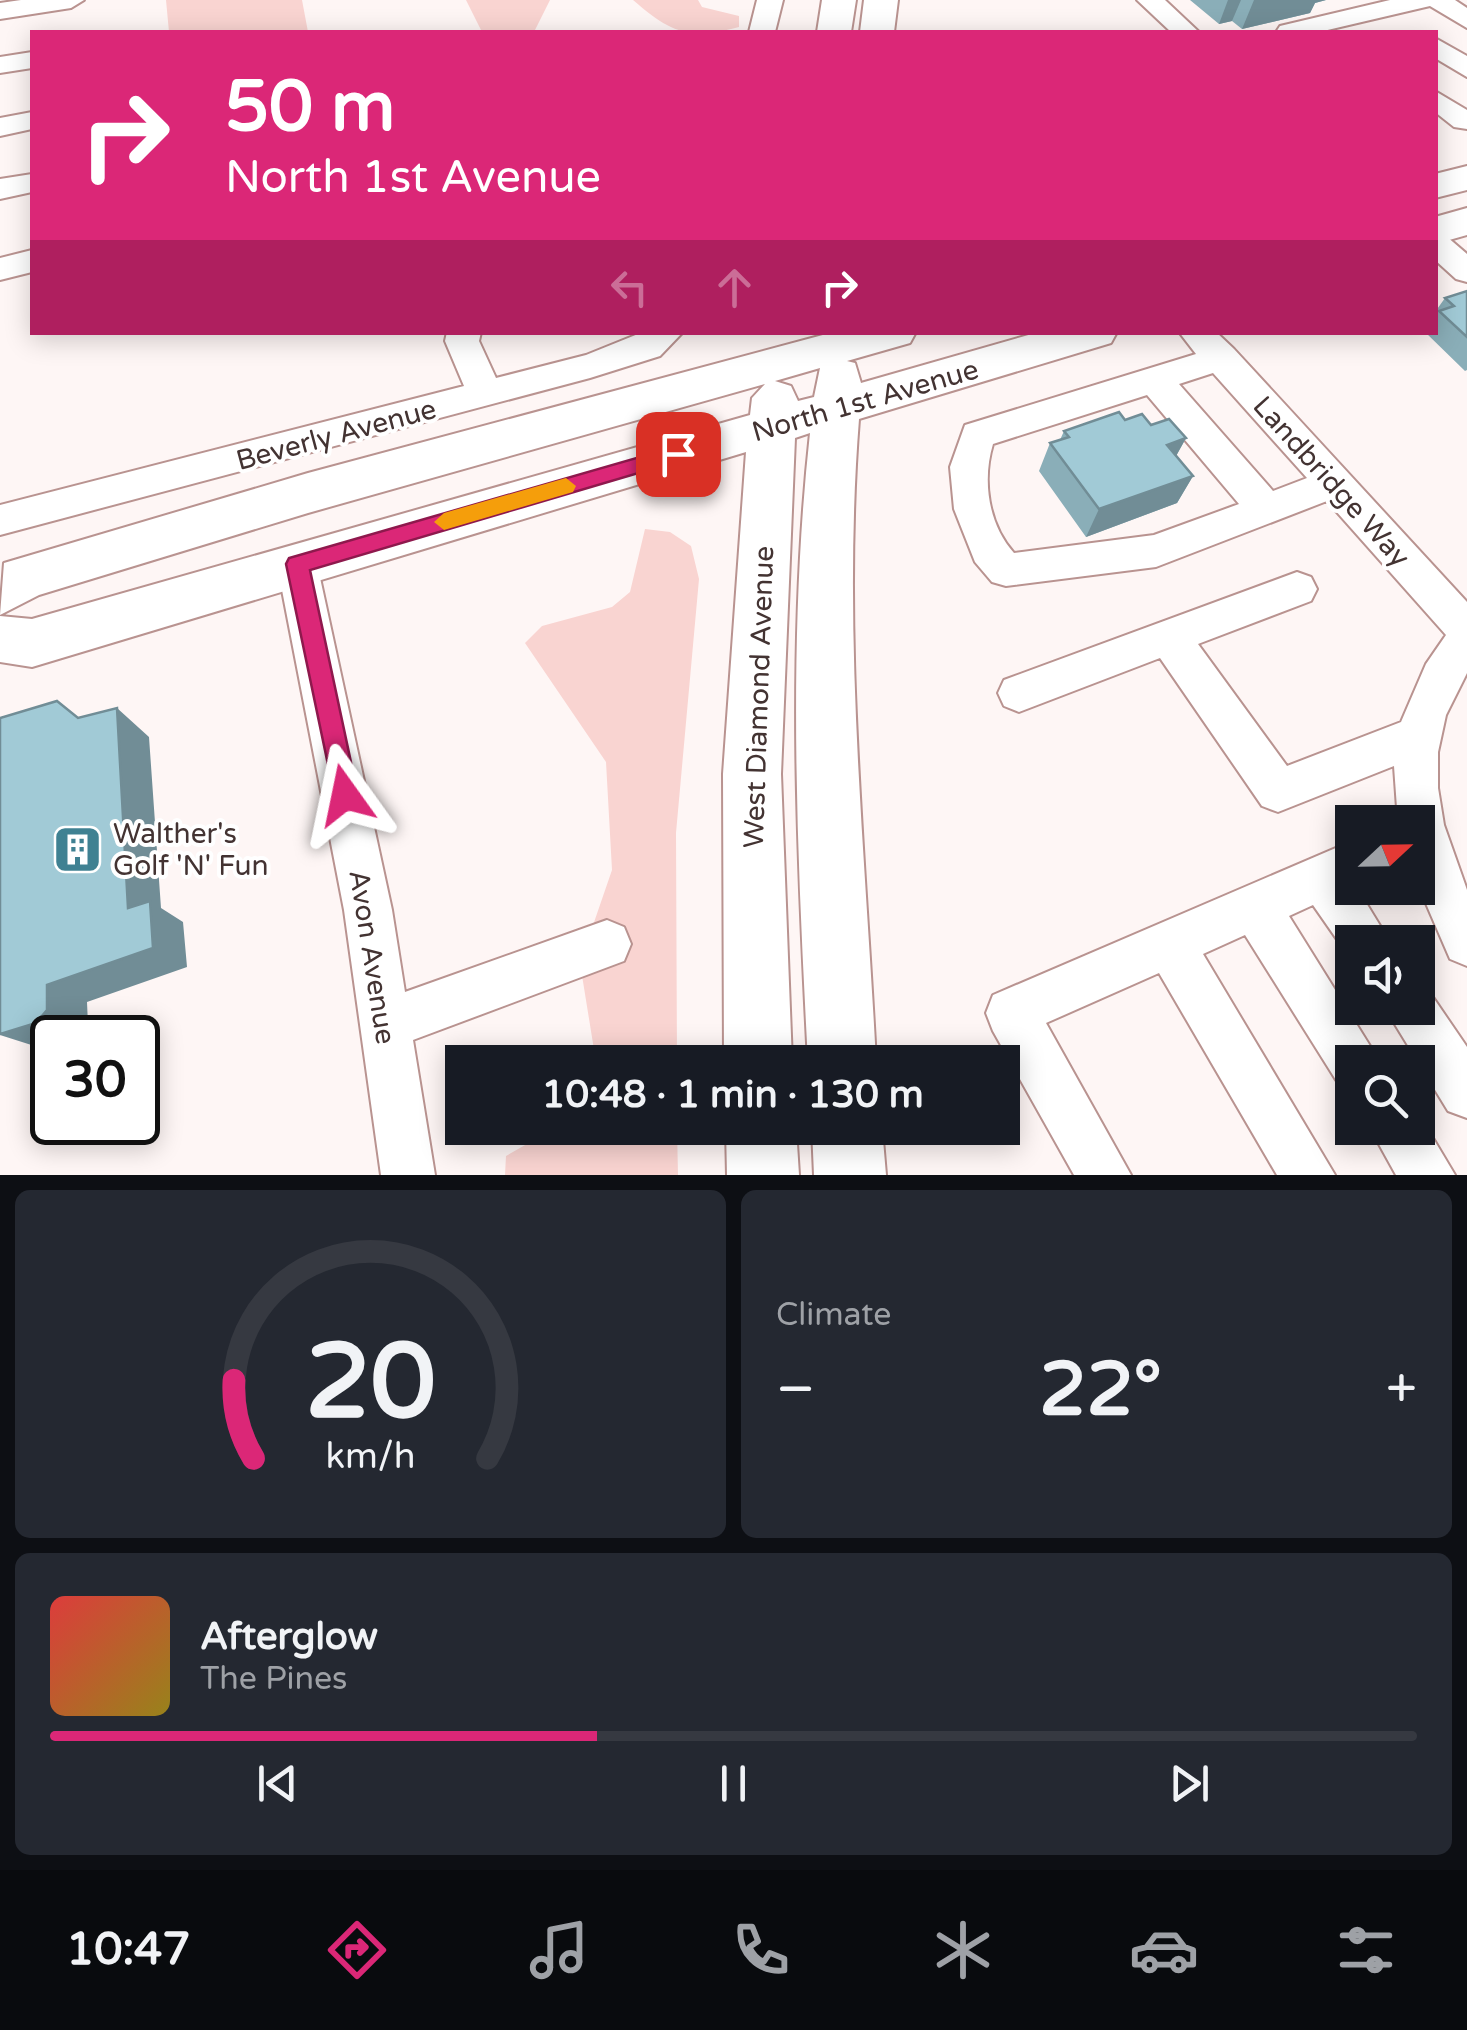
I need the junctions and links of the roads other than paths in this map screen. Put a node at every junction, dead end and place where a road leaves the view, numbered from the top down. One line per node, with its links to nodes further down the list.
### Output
1 (71, 0): 9 (street)
2 (770, 0): 12 (street)
3 (839, 0): 13 (main road)
4 (881, 0): 14 (main road)
5 (1150, 0): 15 (street)
6 (1422, 0): 8 (street)
7 (1438, 0): 10 (street)
8 (1385, 9): 11 (street); 17 (street)
9 (0, 11)
10 (1467, 20)
11 (1343, 27): 16 (street)
12 (762, 30)
13 (834, 30)
14 (878, 30)
15 (1184, 30)
16 (1311, 30)
17 (1414, 30)
18 (1438, 48): 21 (street)
19 (30, 60): 20 (street)
20 (0, 65)
21 (1467, 69)
22 (1438, 101): 24 (street)
23 (30, 121): 25 (street)
24 (1465, 121): 26 (street)
25 (0, 127)
26 (1438, 128)
27 (30, 183): 28 (street)
28 (0, 189)
29 (1467, 221): 30 (main road)
30 (1438, 230)
31 (1438, 247): 34 (street)
32 (30, 262): 33 (street)
33 (0, 269)
34 (1467, 271)
35 (463, 335): 43 (street)
36 (661, 335): 43 (street, Beverly Avenue)
37 (875, 335): 39 (main road, North 1st Avenue)
38 (1085, 335): 44 (main road, North 1st Avenue)
39 (843, 340): 41 (main road, North 1st Avenue); 44 (main road)
40 (1209, 345): 42 (street); 46 (street, Landbridge Way)
41 (783, 348): 45 (main road, West Diamond Avenue); 51 (main road, North 1st Avenue)
42 (1154, 379): 47 (street); 47 (street)
43 (485, 393): 48 (street, Beverly Avenue)
44 (835, 408): 45 (main road, North 1st Avenue); 67 (main road)
45 (770, 427): 49 (main road, North 1st Avenue); 66 (main road, West Diamond Avenue)
46 (1335, 484): 47 (street); 54 (street, Landbridge Way)
47 (1266, 509)
48 (0, 520)
49 (297, 564): 53 (main road, North 1st Avenue); 64 (street, Avon Avenue)
50 (1298, 589): 52 (street)
51 (0, 592)
52 (1169, 637): 55 (street); 56 (street)
53 (0, 639)
54 (1463, 650): 56 (street)
55 (1019, 693)
56 (1414, 737): 57 (street)
57 (1418, 805)
58 (1335, 872): 60 (street)
59 (1435, 873): 61 (street)
60 (1255, 906): 63 (street); 68 (street)
61 (1467, 942)
62 (607, 944): 64 (street)
63 (1169, 944): 76 (street); 77 (street)
64 (384, 1025): 73 (street, Avon Avenue)
65 (1422, 1025): 69 (street)
66 (758, 1045)
67 (841, 1045)
68 (1343, 1045)
69 (1467, 1092)
70 (761, 1145): 74 (main road)
71 (848, 1145): 75 (main road)
72 (1408, 1145): 78 (street)
73 (408, 1175)
74 (762, 1175)
75 (850, 1175)
76 (1104, 1175)
77 (1308, 1175)
78 (1428, 1175)

